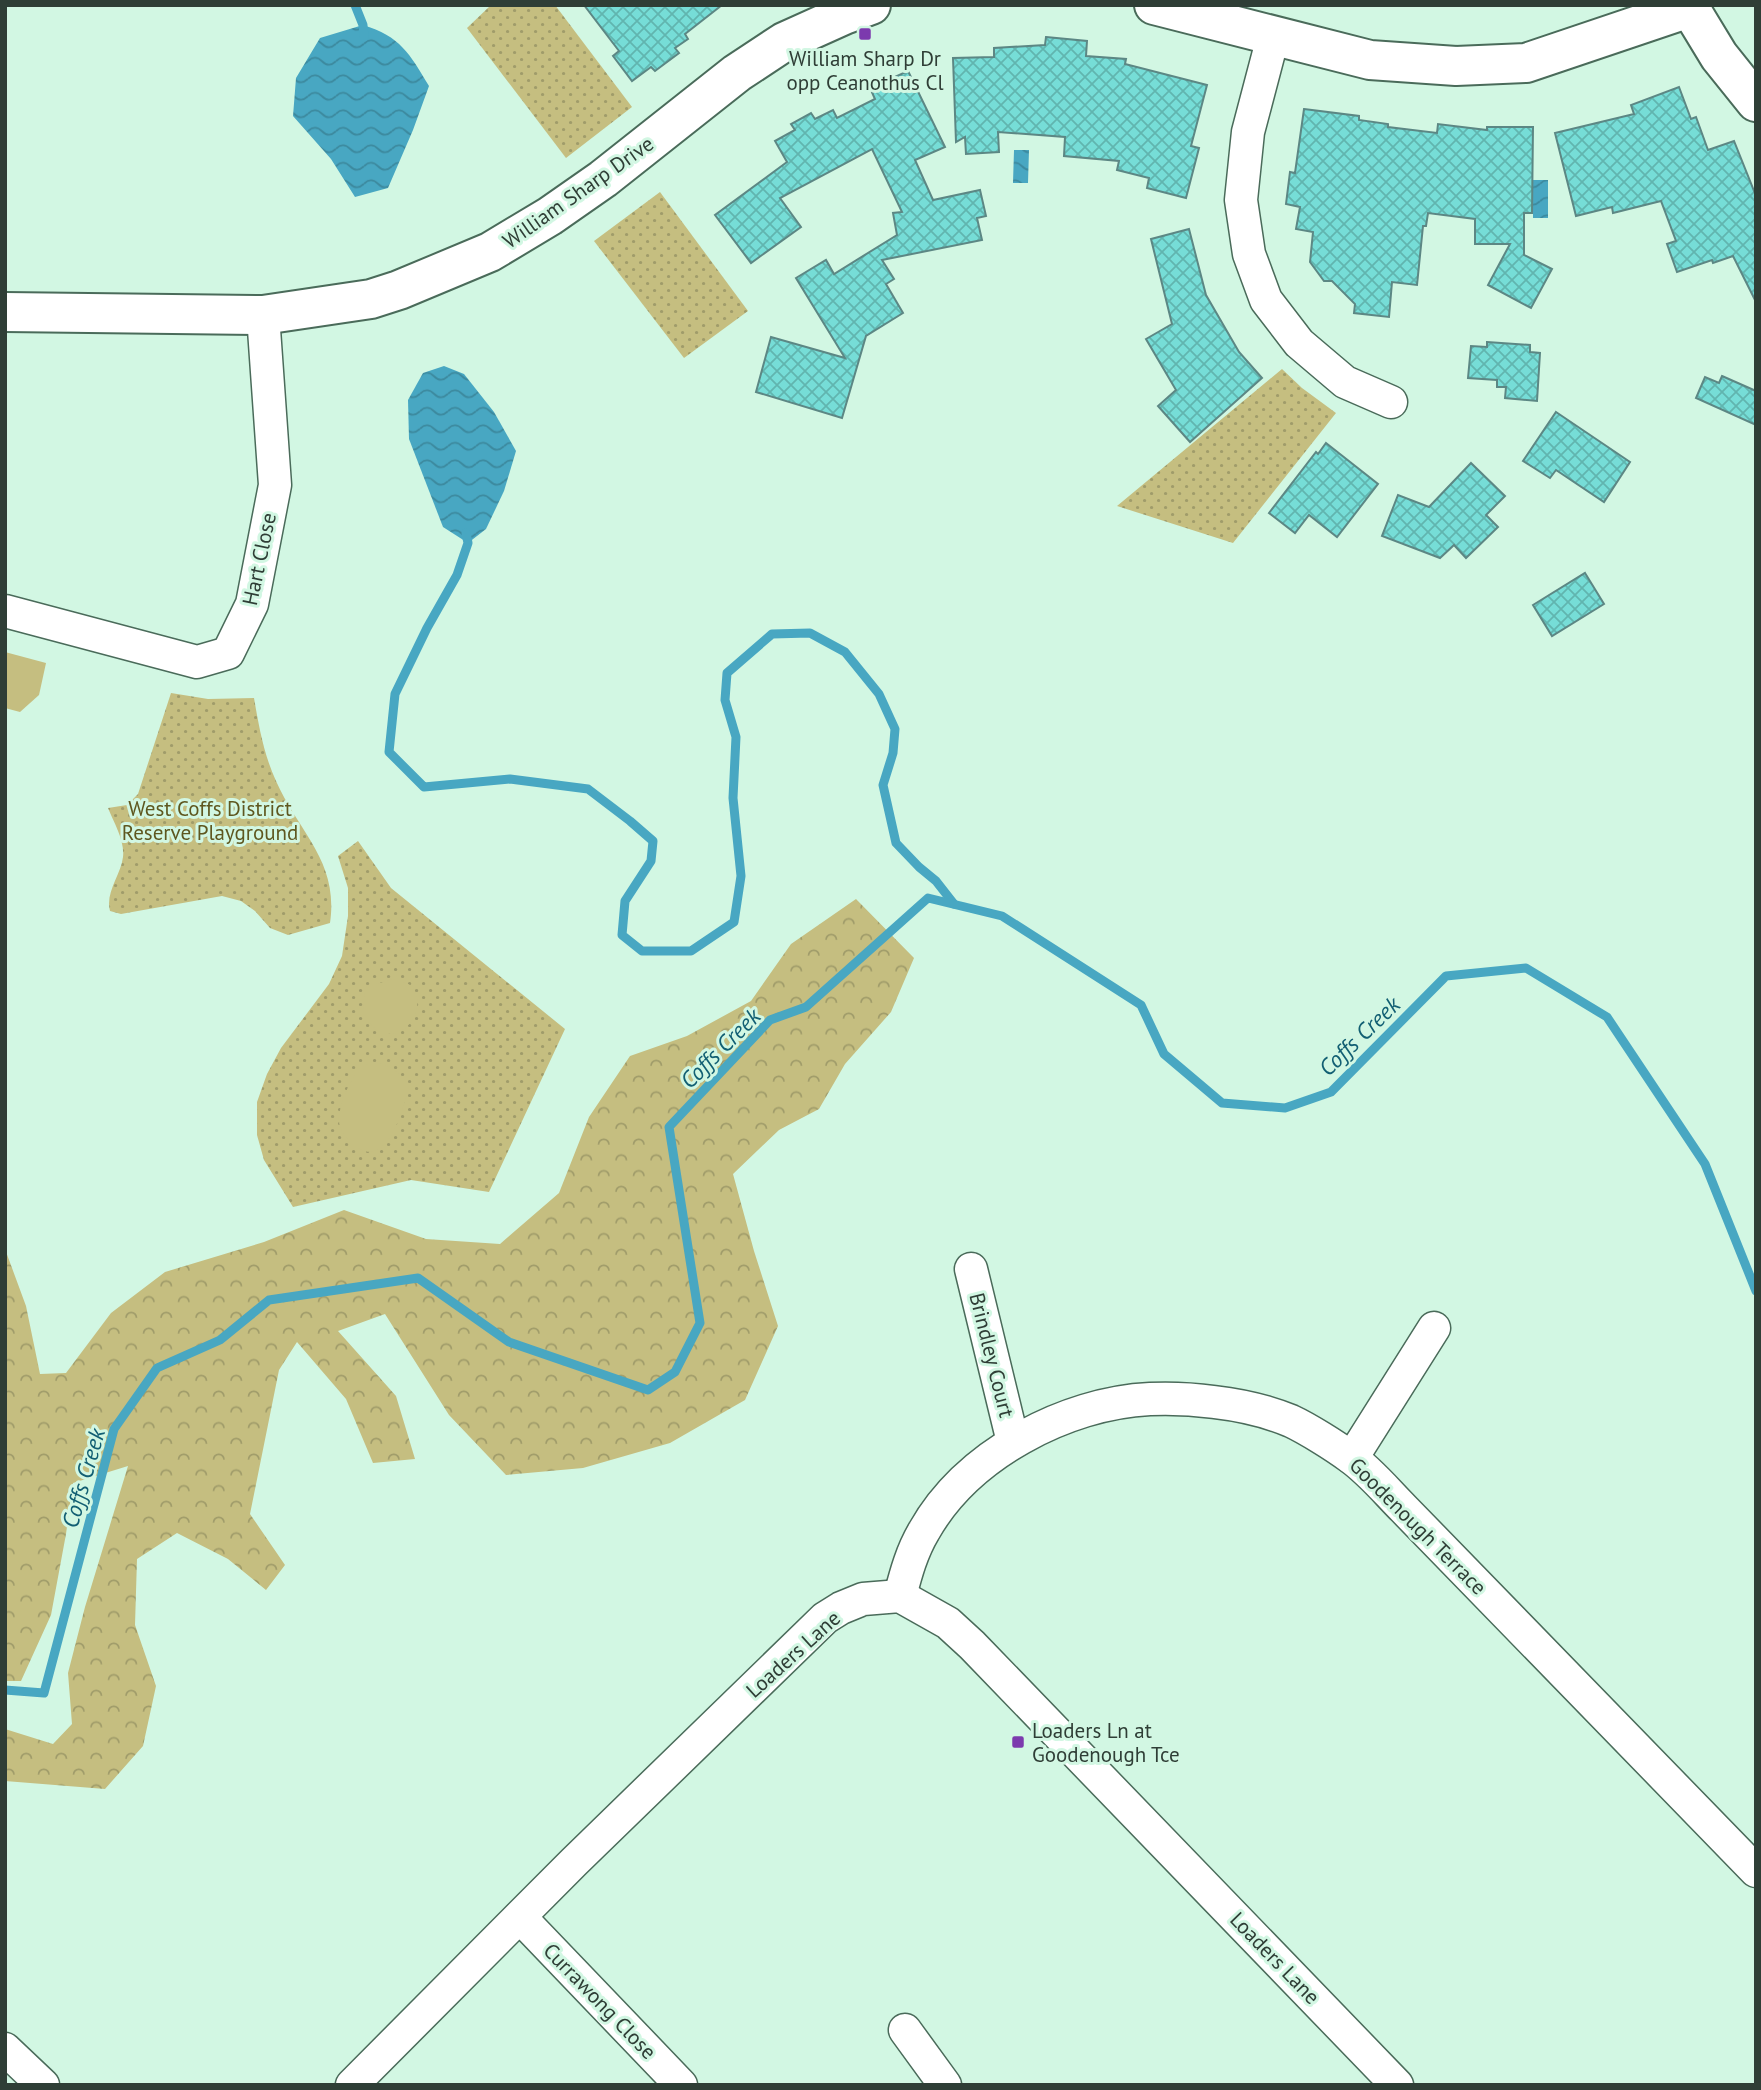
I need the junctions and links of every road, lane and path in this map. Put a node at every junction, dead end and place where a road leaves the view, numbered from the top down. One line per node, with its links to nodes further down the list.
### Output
1 (871, 5): 7 (street, William Sharp Drive)
2 (1154, 5): 4 (street)
3 (1689, 7): 4 (street); 5 (street)
4 (1273, 37): 8 (street)
5 (1756, 102)
6 (5, 312): 7 (street, William Sharp Drive)
7 (263, 314): 9 (street, Hart Close)
8 (1391, 402)
9 (5, 611)
10 (971, 1269): 12 (street, Brindley Court)
11 (1434, 1328): 13 (street)
12 (1013, 1442): 13 (street, Goodenough Terrace); 14 (street, Goodenough Terrace)
13 (1352, 1458): 15 (street, Goodenough Terrace)
14 (900, 1595): 16 (street, Loaders Lane); 23 (street, Loaders Lane)
15 (1756, 1871)
16 (520, 1917): 20 (street, Loaders Lane); 21 (street, Currawong Close)
17 (905, 2030): 22 (street)
18 (5, 2049): 19 (street)
19 (43, 2085)
20 (352, 2085)
21 (681, 2085)
22 (944, 2085)
23 (1397, 2085)

